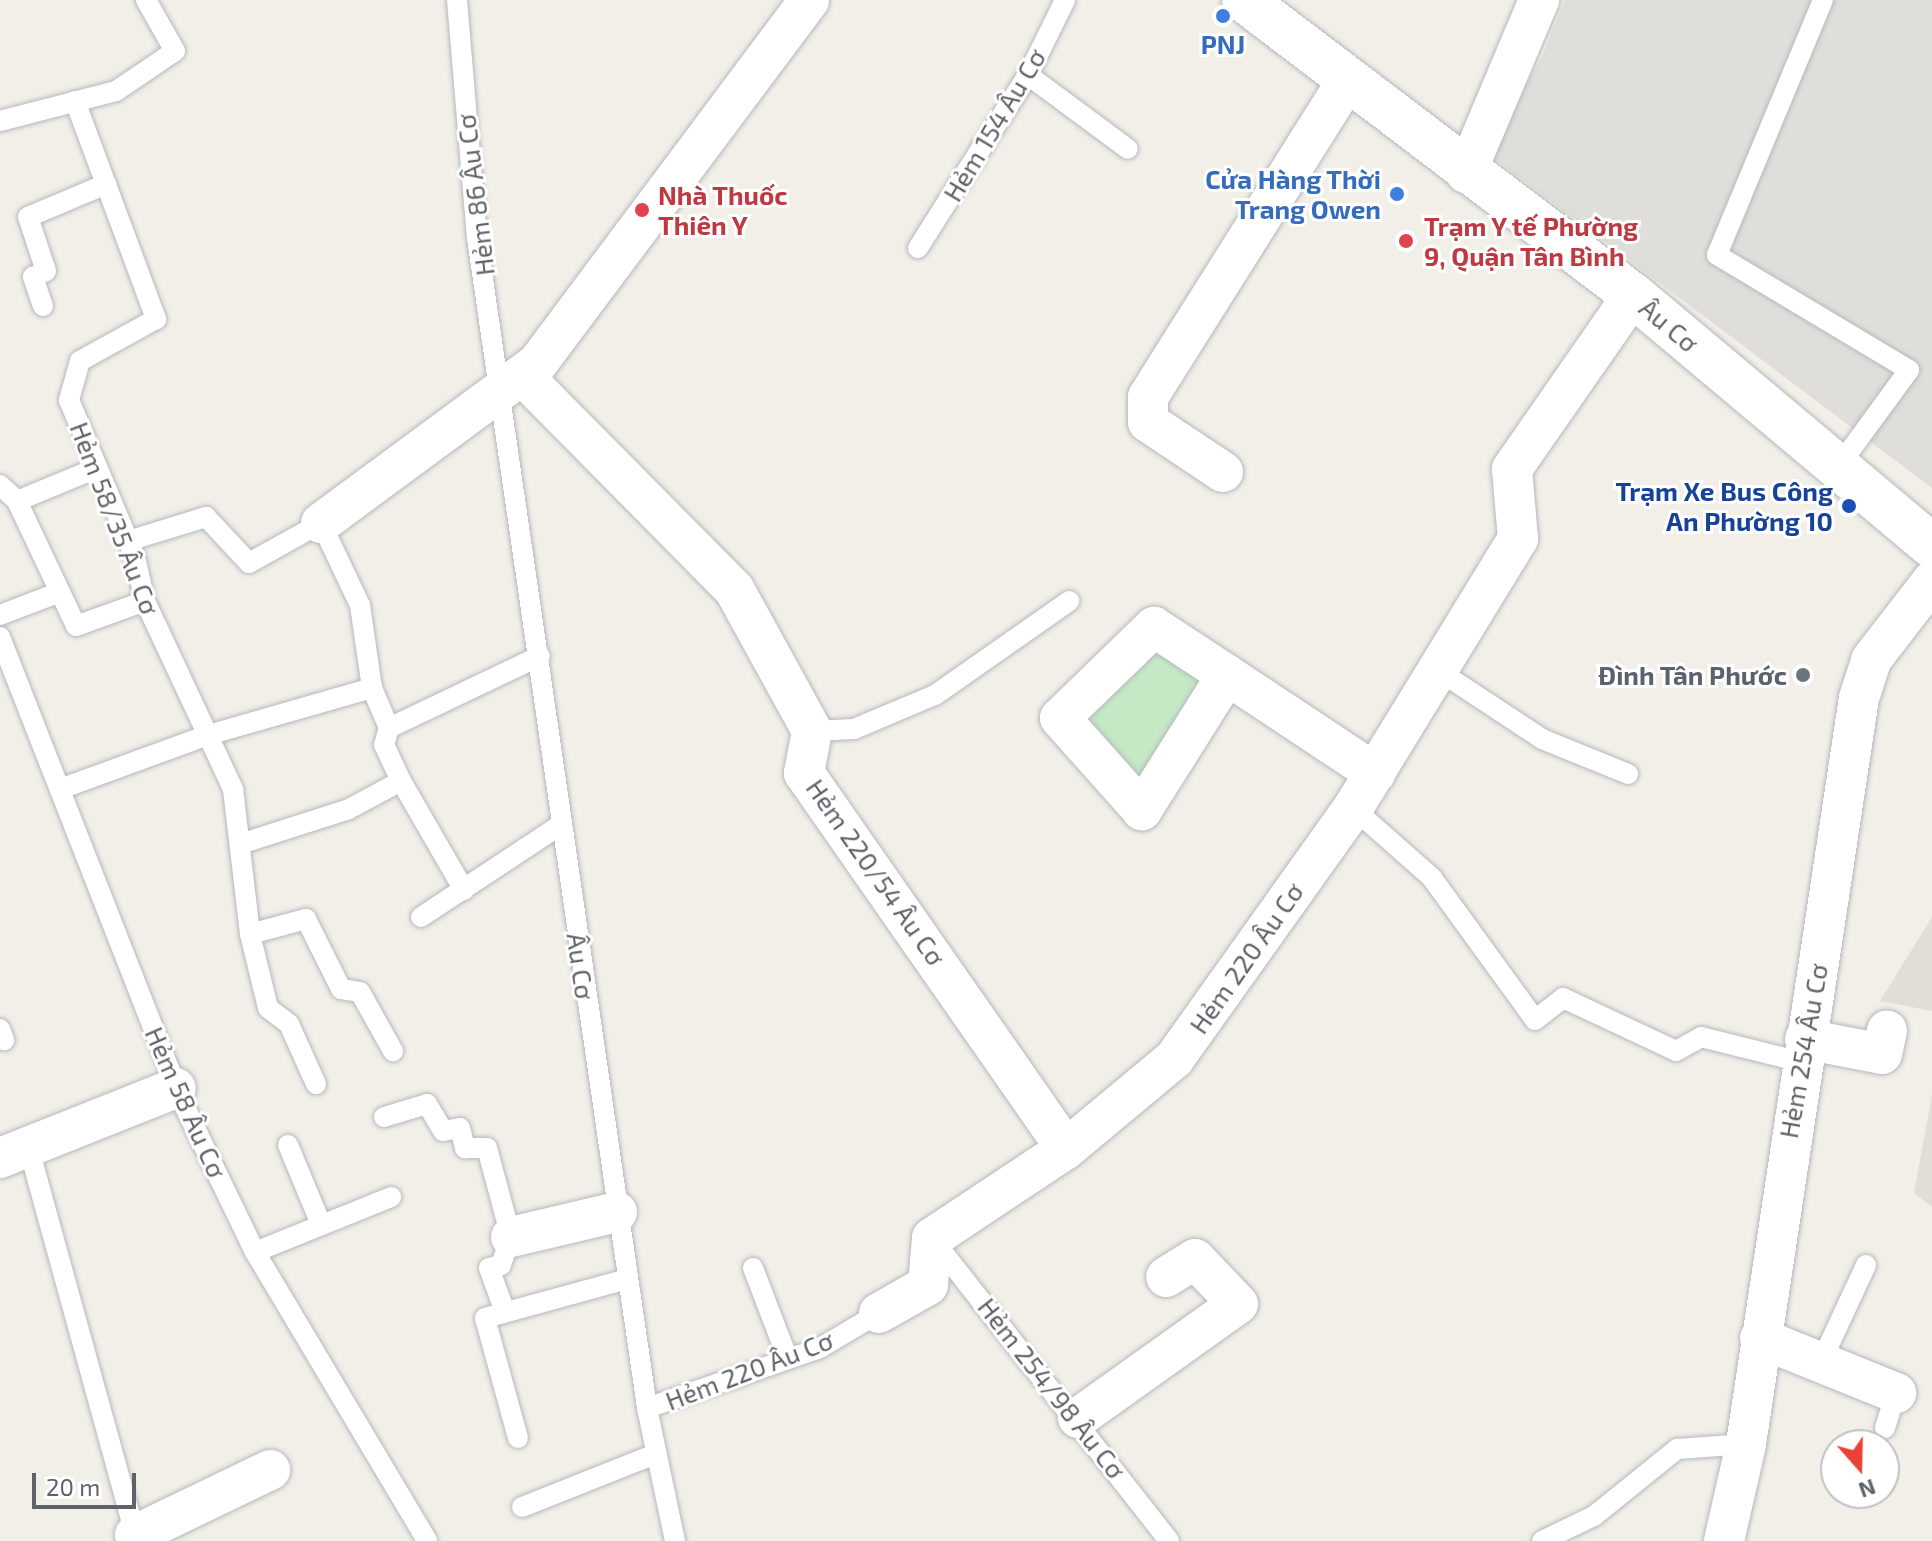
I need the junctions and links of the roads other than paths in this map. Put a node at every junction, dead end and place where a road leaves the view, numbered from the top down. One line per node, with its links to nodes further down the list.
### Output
1 (146, 0): 10 (lane)
2 (457, 0): 18 (lane, Hẻm 86 Âu Cơ)
3 (809, 0): 18 (street)
4 (1065, 0): 8 (lane, Hẻm 154 Âu Cơ)
5 (1244, 0): 9 (main road, Âu Cơ)
6 (1539, 0): 13 (street)
7 (1823, 0): 19 (lane)
8 (1028, 75): 12 (lane); 15 (lane, Hẻm 154 Âu Cơ)
9 (1348, 80): 13 (main road, Âu Cơ); 21 (street)
10 (75, 101): 11 (lane); 14 (lane, Hẻm 58/35 Âu Cơ)
11 (0, 121)
12 (1128, 149)
13 (1466, 173): 16 (main road, Âu Cơ)
14 (106, 184): 17 (lane); 20 (lane, Hẻm 58/35 Âu Cơ)
15 (918, 248)
16 (1633, 295): 19 (main road, Âu Cơ); 34 (street, Hẻm 220 Âu Cơ)
17 (43, 306)
18 (513, 383): 24 (street); 33 (lane, Âu Cơ); 38 (street)
19 (1838, 467): 26 (main road, Âu Cơ)
20 (97, 468): 23 (lane); 25 (lane, Hẻm 58/35 Âu Cơ)
21 (1223, 472)
22 (0, 485): 23 (lane)
23 (17, 501): 28 (lane)
24 (321, 523): 25 (lane); 36 (lane)
25 (128, 541): 29 (lane, Hẻm 58/35 Âu Cơ)
26 (1932, 546)
27 (1932, 581): 51 (street, Hẻm 254 Âu Cơ)
28 (60, 592): 29 (lane); 31 (lane)
29 (145, 601): 39 (lane, Hẻm 58/35 Âu Cơ)
30 (1069, 601): 38 (lane)
31 (0, 615)
32 (0, 637): 43 (lane, Hẻm 58 Âu Cơ)
33 (540, 656): 37 (lane); 45 (lane, Âu Cơ)
34 (1436, 669): 40 (street, Hẻm 220 Âu Cơ); 41 (lane)
35 (1227, 675): 40 (street)
36 (372, 688): 37 (lane); 39 (lane)
37 (389, 728): 42 (lane)
38 (812, 731): 57 (street, Hẻm 220/54 Âu Cơ)
39 (208, 735): 43 (lane); 46 (lane, Hẻm 58/35 Âu Cơ)
40 (1375, 773): 44 (street, Hẻm 220 Âu Cơ)
41 (1628, 774)
42 (401, 781): 46 (lane); 47 (lane)
43 (63, 788): 54 (lane, Hẻm 58 Âu Cơ)
44 (1353, 808): 51 (lane); 57 (street, Hẻm 220 Âu Cơ)
45 (562, 824): 47 (lane); 60 (lane, Âu Cơ)
46 (240, 844): 49 (lane, Hẻm 58/35 Âu Cơ)
47 (464, 890): 48 (lane)
48 (421, 917)
49 (250, 934): 52 (lane); 53 (lane, Hẻm 58/35 Âu Cơ)
50 (1887, 1031): 51 (street)
51 (1803, 1050): 71 (street, Hẻm 254 Âu Cơ)
52 (393, 1051)
53 (316, 1084)
54 (176, 1088): 58 (street); 64 (lane, Hẻm 58 Âu Cơ)
55 (384, 1117): 62 (lane)
56 (288, 1145): 61 (lane)
57 (1066, 1149): 63 (street, Hẻm 220 Âu Cơ)
58 (14, 1153): 82 (lane)
59 (391, 1197): 61 (lane)
60 (617, 1212): 62 (street); 68 (lane, Âu Cơ)
61 (320, 1222): 64 (lane)
62 (511, 1237): 69 (lane)
63 (932, 1238): 70 (street, Hẻm 220 Âu Cơ); 76 (lane, Hẻm 254/98 Âu Cơ)
64 (255, 1252): 83 (lane, Hẻm 58 Âu Cơ)
65 (1866, 1265): 73 (lane)
66 (753, 1268): 72 (lane)
67 (1166, 1277): 76 (street)
68 (628, 1279): 69 (lane); 74 (lane, Âu Cơ)
69 (505, 1312): 77 (lane)
70 (879, 1313): 72 (lane, Hẻm 220 Âu Cơ)
71 (1760, 1338): 73 (street); 78 (street, Hẻm 254 Âu Cơ)
72 (788, 1359): 74 (lane, Hẻm 220 Âu Cơ)
73 (1821, 1362): 75 (street)
74 (647, 1408): 79 (lane, Âu Cơ)
75 (1891, 1410)
76 (1078, 1418): 85 (lane, Hẻm 254/98 Âu Cơ)
77 (518, 1438)
78 (1746, 1444): 86 (lane); 87 (street, Hẻm 254 Âu Cơ)
79 (655, 1454): 81 (lane); 84 (lane, Âu Cơ)
80 (270, 1470): 82 (street)
81 (522, 1507)
82 (136, 1538)
83 (427, 1541)
84 (675, 1541)
85 (1169, 1541)
86 (1542, 1541)
87 (1724, 1541)

